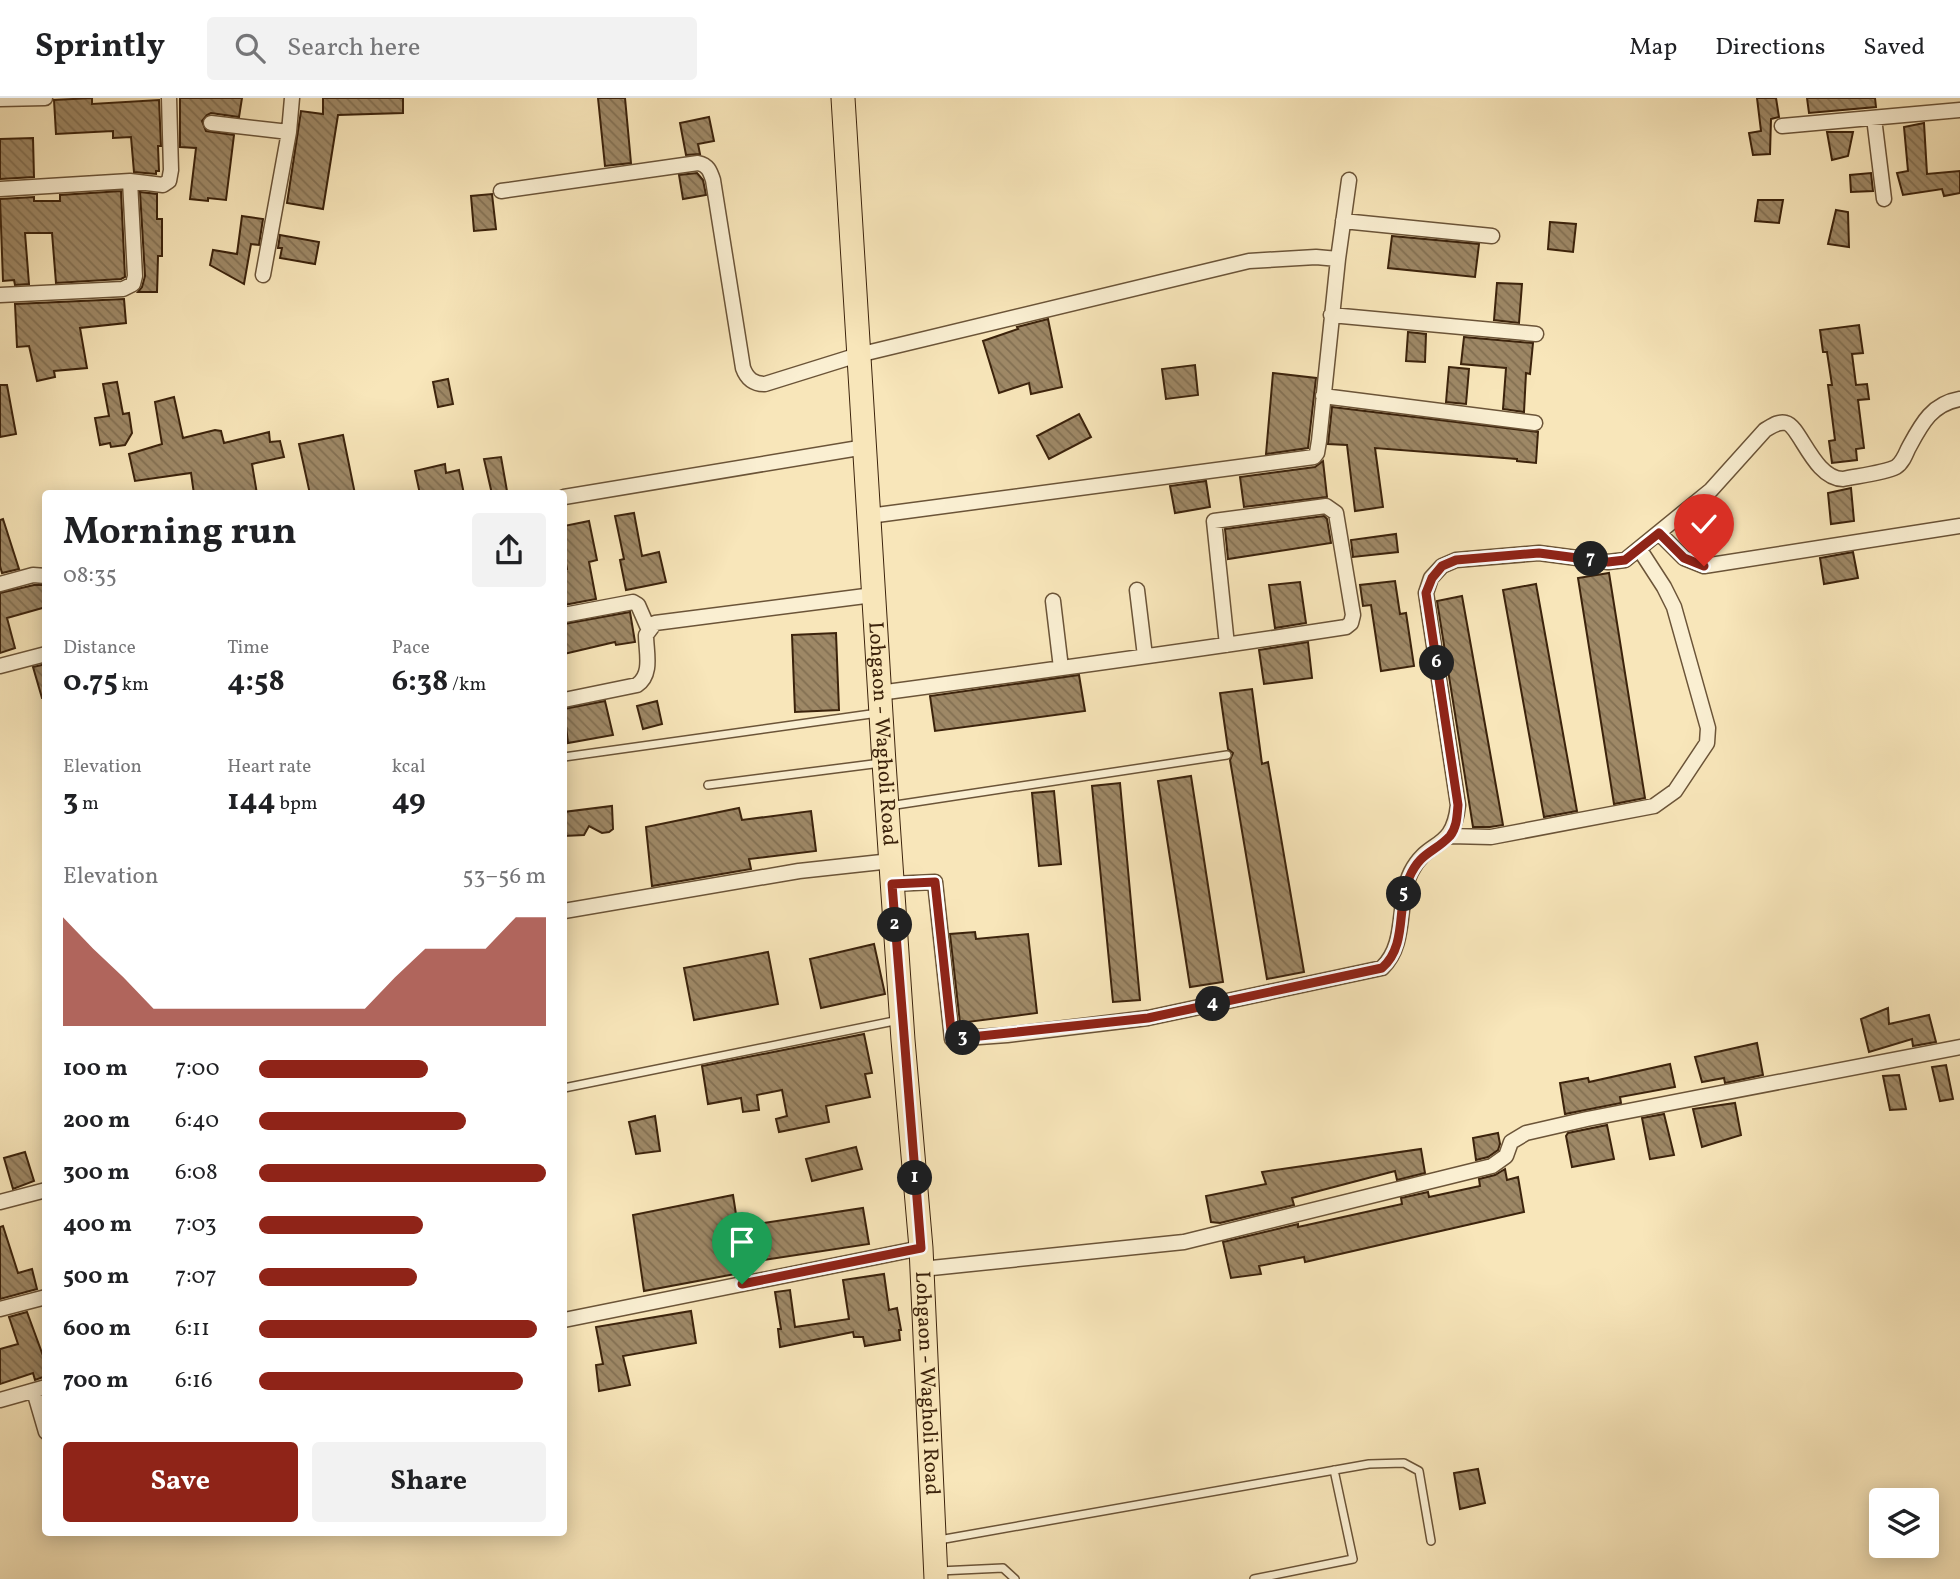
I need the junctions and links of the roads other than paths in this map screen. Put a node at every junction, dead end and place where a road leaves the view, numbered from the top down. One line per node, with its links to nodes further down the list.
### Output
1 (45, 98): 5 (street)
2 (169, 98): 12 (street)
3 (292, 98): 10 (street)
4 (843, 98): 23 (main road, Lohgaon - Wagholi Road)
5 (0, 99)
6 (1960, 110): 7 (street)
7 (1874, 118): 9 (street); 15 (street)
8 (211, 123): 10 (street)
9 (1782, 126)
10 (289, 132): 19 (street)
11 (1349, 180): 16 (street)
12 (130, 181): 13 (street); 20 (street)
13 (0, 189)
14 (500, 191): 23 (street)
15 (1884, 199)
16 (1343, 221): 17 (street); 18 (street)
17 (1492, 236)
18 (1338, 259): 21 (street); 23 (street)
19 (263, 275)
20 (0, 295)
21 (1331, 315): 22 (street); 24 (street)
22 (1536, 334)
23 (858, 355): 27 (main road, Lohgaon - Wagholi Road)
24 (1322, 396): 26 (street); 29 (street)
25 (1960, 399): 31 (street)
26 (1535, 423)
27 (864, 447): 28 (street); 29 (main road, Lohgaon - Wagholi Road)
28 (567, 496)
29 (869, 516): 36 (main road, Lohgaon - Wagholi Road)
30 (1960, 526): 31 (street)
31 (1659, 533): 32 (street)
32 (1640, 550): 52 (street); 52 (street)
33 (42, 576): 34 (street)
34 (0, 584)
35 (1137, 590): 42 (street)
36 (873, 595): 39 (street); 46 (main road, Lohgaon - Wagholi Road)
37 (1054, 601): 44 (street)
38 (567, 614): 39 (street)
39 (648, 628): 45 (street)
40 (1227, 645): 40 (street); 42 (street)
41 (42, 655): 43 (street)
42 (1145, 656): 44 (street)
43 (0, 666)
44 (1061, 668): 46 (street)
45 (567, 699)
46 (880, 703): 48 (lane); 49 (main road, Lohgaon - Wagholi Road)
47 (1227, 755): 51 (lane)
48 (567, 756)
49 (884, 763): 50 (lane); 51 (main road, Lohgaon - Wagholi Road)
50 (708, 785)
51 (887, 806): 53 (main road, Lohgaon - Wagholi Road)
52 (1450, 836): 54 (street)
53 (891, 861): 54 (main road, Lohgaon - Wagholi Road); 55 (street)
54 (892, 884): 56 (main road, Lohgaon - Wagholi Road)
55 (567, 910)
56 (902, 1019): 58 (lane); 61 (main road, Lohgaon - Wagholi Road)
57 (1960, 1047): 61 (street)
58 (567, 1087)
59 (42, 1191): 60 (street)
60 (0, 1202)
61 (922, 1258): 64 (street); 68 (main road, Lohgaon - Wagholi Road)
62 (42, 1298): 63 (street)
63 (0, 1309)
64 (567, 1319)
65 (40, 1389): 66 (street)
66 (0, 1400)
67 (1334, 1470): 68 (lane); 69 (lane); 72 (lane)
68 (933, 1541): 70 (main road, Lohgaon - Wagholi Road)
69 (1431, 1541)
70 (935, 1575): 71 (lane)
71 (1016, 1579)
72 (1254, 1579)

